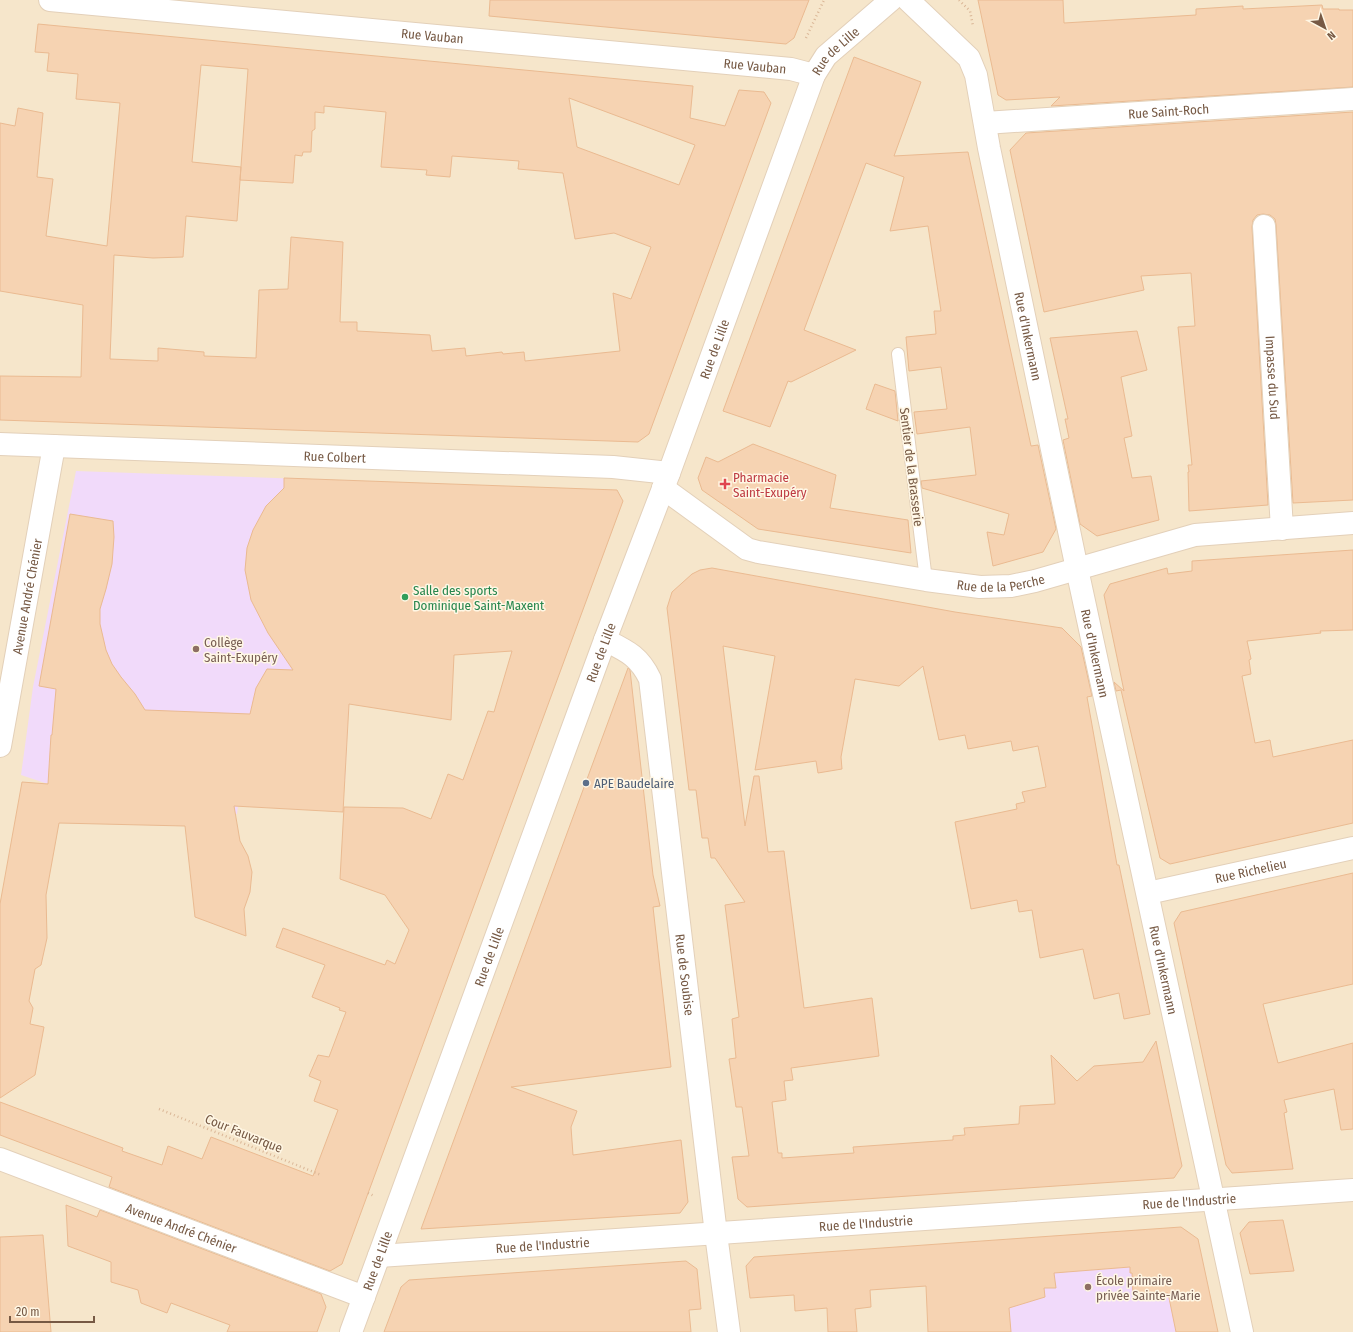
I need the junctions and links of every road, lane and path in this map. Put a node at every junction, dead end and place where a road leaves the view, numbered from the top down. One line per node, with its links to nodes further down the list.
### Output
1 (50, 0): 4 (street, Rue Vauban)
2 (891, 0): 4 (street, Rue de Lille)
3 (908, 0): 6 (street, Rue d'Inkermann)
4 (814, 75): 11 (street, Rue de Lille)
5 (1353, 99): 6 (street, Rue Saint-Roch)
6 (985, 124): 14 (street, Rue d'Inkermann)
7 (1264, 226): 13 (street, Impasse du Sud)
8 (898, 354): 15 (lane, Sentier de la Brasserie)
9 (0, 444): 10 (street, Rue Colbert)
10 (54, 446): 11 (street, Rue Colbert); 17 (street, Avenue André Chénier)
11 (666, 481): 15 (street, Rue de la Perche); 16 (street, Rue de Lille)
12 (1353, 523): 13 (street, Rue de la Perche)
13 (1282, 529): 14 (street, Rue de la Perche)
14 (1078, 569): 15 (street, Rue de la Perche); 19 (street, Rue d'Inkermann)
15 (926, 580)
16 (605, 640): 25 (street, Rue de Soubise); 26 (street, Rue de Lille)
17 (0, 746)
18 (1353, 848): 19 (street, Rue Richelieu)
19 (1148, 893): 24 (street, Rue d'Inkermann)
20 (159, 1109): 22 (path, Cour Fauvarque)
21 (0, 1159): 27 (street, Avenue André Chénier)
22 (321, 1175)
23 (1353, 1190): 24 (street, Rue de l'Industrie)
24 (1214, 1200): 25 (street, Rue de l'Industrie); 30 (street, Rue d'Inkermann)
25 (716, 1234): 26 (street, Rue de l'Industrie); 29 (street, Rue de Soubise)
26 (379, 1256): 27 (street, Rue de Lille)
27 (364, 1297): 28 (street, Rue de Lille)
28 (351, 1332)
29 (729, 1332)
30 (1242, 1332)

